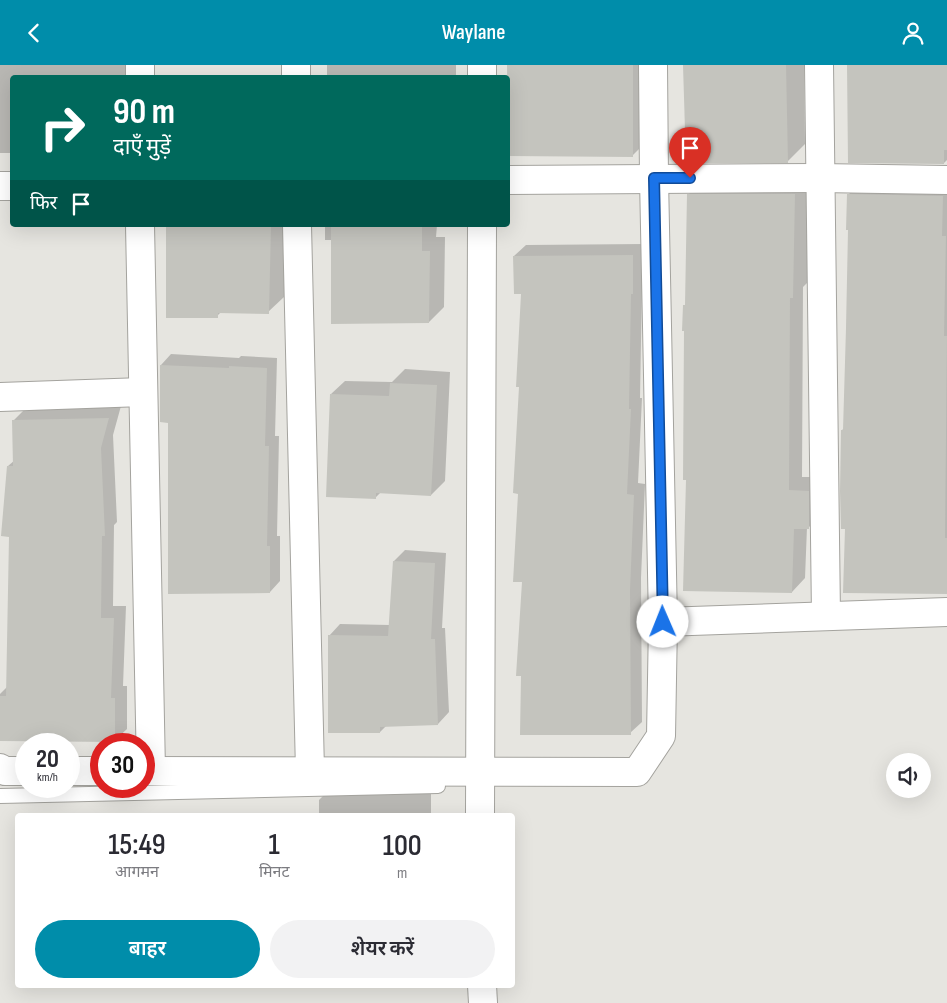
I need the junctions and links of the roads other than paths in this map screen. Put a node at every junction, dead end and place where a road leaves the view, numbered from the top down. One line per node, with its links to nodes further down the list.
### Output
1 (653, 65): 3 (street)
2 (819, 65): 4 (street)
3 (654, 178): 4 (street); 5 (street); 14 (street)
4 (819, 178): 6 (street); 13 (street)
5 (510, 180)
6 (947, 180)
7 (140, 227): 10 (street)
8 (297, 227): 19 (street)
9 (482, 227): 20 (street)
10 (144, 392): 11 (street); 15 (street)
11 (0, 397)
12 (947, 612): 13 (street)
13 (826, 617): 14 (street)
14 (663, 622): 20 (street)
15 (147, 733)
16 (0, 768): 17 (street)
17 (15, 771)
18 (155, 771): 19 (street)
19 (310, 771): 20 (street)
20 (479, 771): 23 (street)
21 (438, 787): 22 (lane)
22 (0, 796)
23 (480, 813)
24 (482, 988): 25 (street)
25 (482, 1003)

